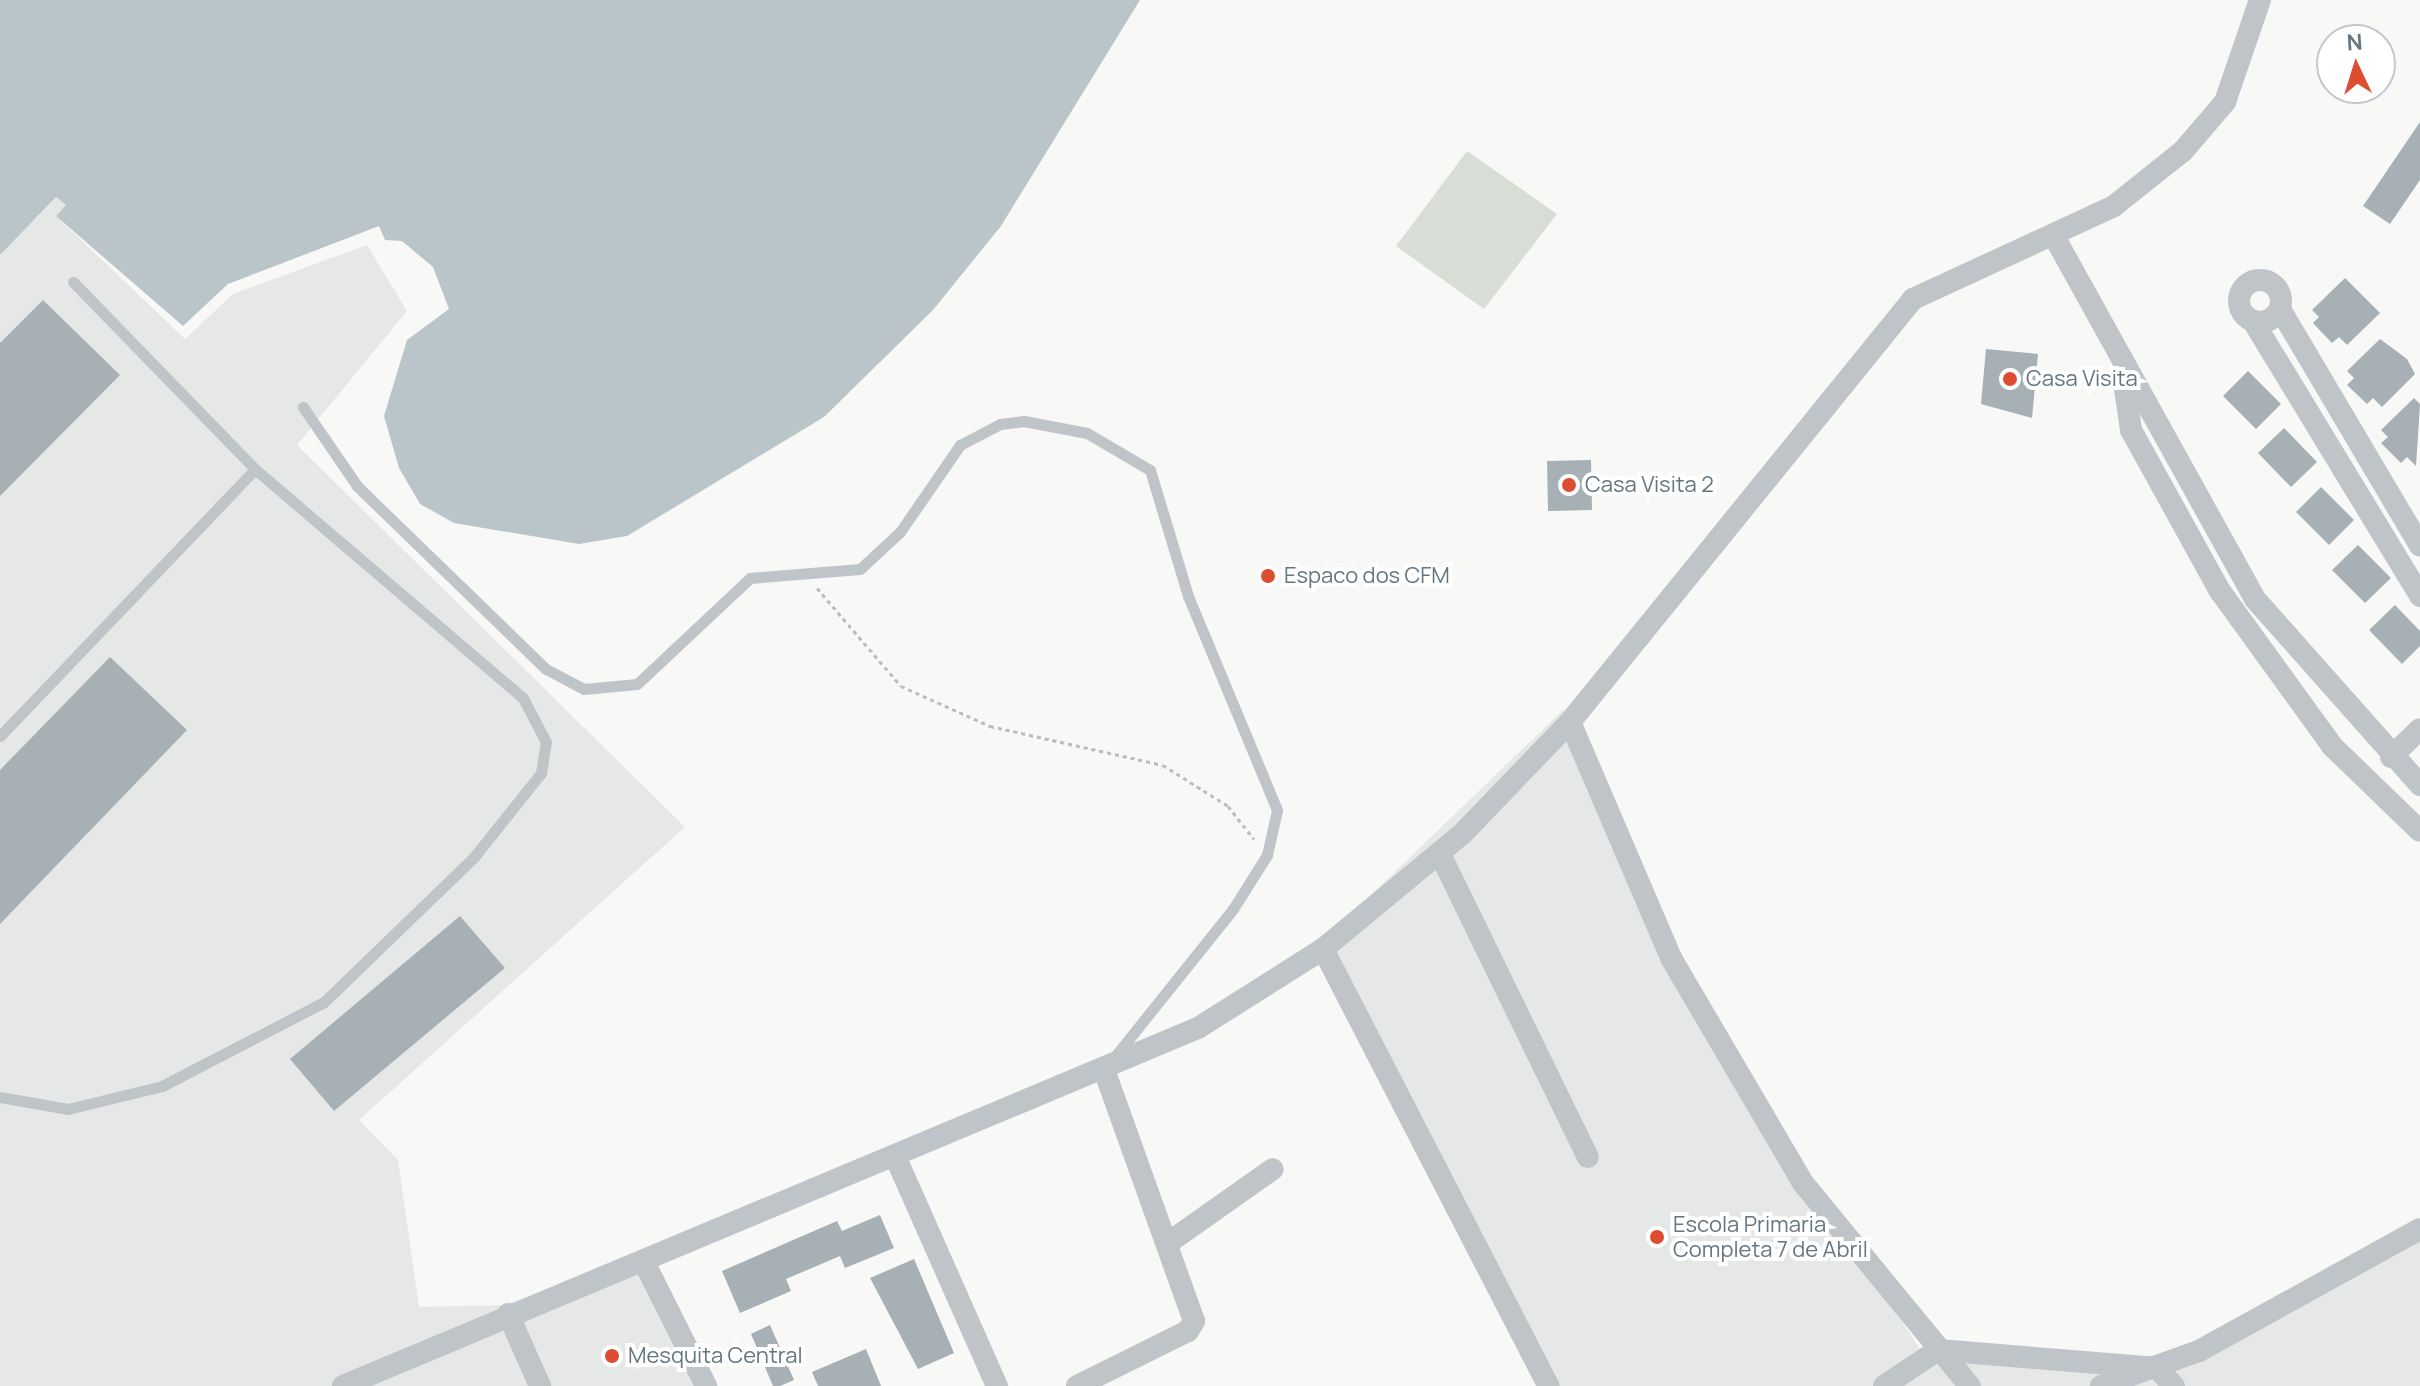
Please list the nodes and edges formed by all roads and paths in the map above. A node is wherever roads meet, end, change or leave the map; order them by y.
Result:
1 (2260, 0) edge
2 (2055, 238) junction
3 (73, 282) dead end
4 (2280, 309) junction
5 (2253, 321) junction
6 (2121, 362) junction
7 (303, 407) dead end
8 (255, 469) junction
9 (2420, 546) edge
10 (807, 573) junction
11 (2420, 596) edge
12 (1570, 722) junction
13 (2420, 729) edge
14 (1, 733) edge
15 (2391, 757) junction
16 (2420, 785) edge
17 (2420, 831) edge
18 (1440, 854) junction
19 (1267, 855) junction
20 (1323, 949) junction
21 (1104, 1069) junction
22 (0, 1097) edge
23 (895, 1156) junction
24 (1588, 1157) dead end
25 (1273, 1169) dead end
26 (2420, 1229) edge
27 (1168, 1243) junction
28 (644, 1262) junction
29 (508, 1314) junction
30 (1938, 1350) junction
31 (2157, 1368) junction
32 (995, 1385) edge
33 (343, 1386) edge
34 (540, 1386) edge
35 (706, 1386) edge
36 (1077, 1386) edge
37 (1549, 1386) edge
38 (1884, 1386) edge
39 (1970, 1386) edge
40 (2101, 1386) edge
41 (2174, 1386) edge

1 - 2 street
2 - 6 street
2 - 12 street
3 - 8 lane
4 - 5 street
4 - 5 street
4 - 9 street
5 - 11 street
6 - 15 street
6 - 17 street
7 - 10 lane
8 - 14 lane
8 - 22 lane
10 - 19 path
10 - 19 lane
12 - 18 street
12 - 30 street
13 - 15 street
15 - 16 street
18 - 20 street
18 - 24 street
19 - 21 lane
20 - 21 street
20 - 37 street
21 - 23 street
21 - 27 street
23 - 28 street
23 - 32 street
25 - 27 street
26 - 31 street
27 - 36 street
28 - 29 street
28 - 35 street
29 - 33 street
29 - 34 street
30 - 31 street
30 - 38 street
30 - 39 street
31 - 40 street
31 - 41 street

